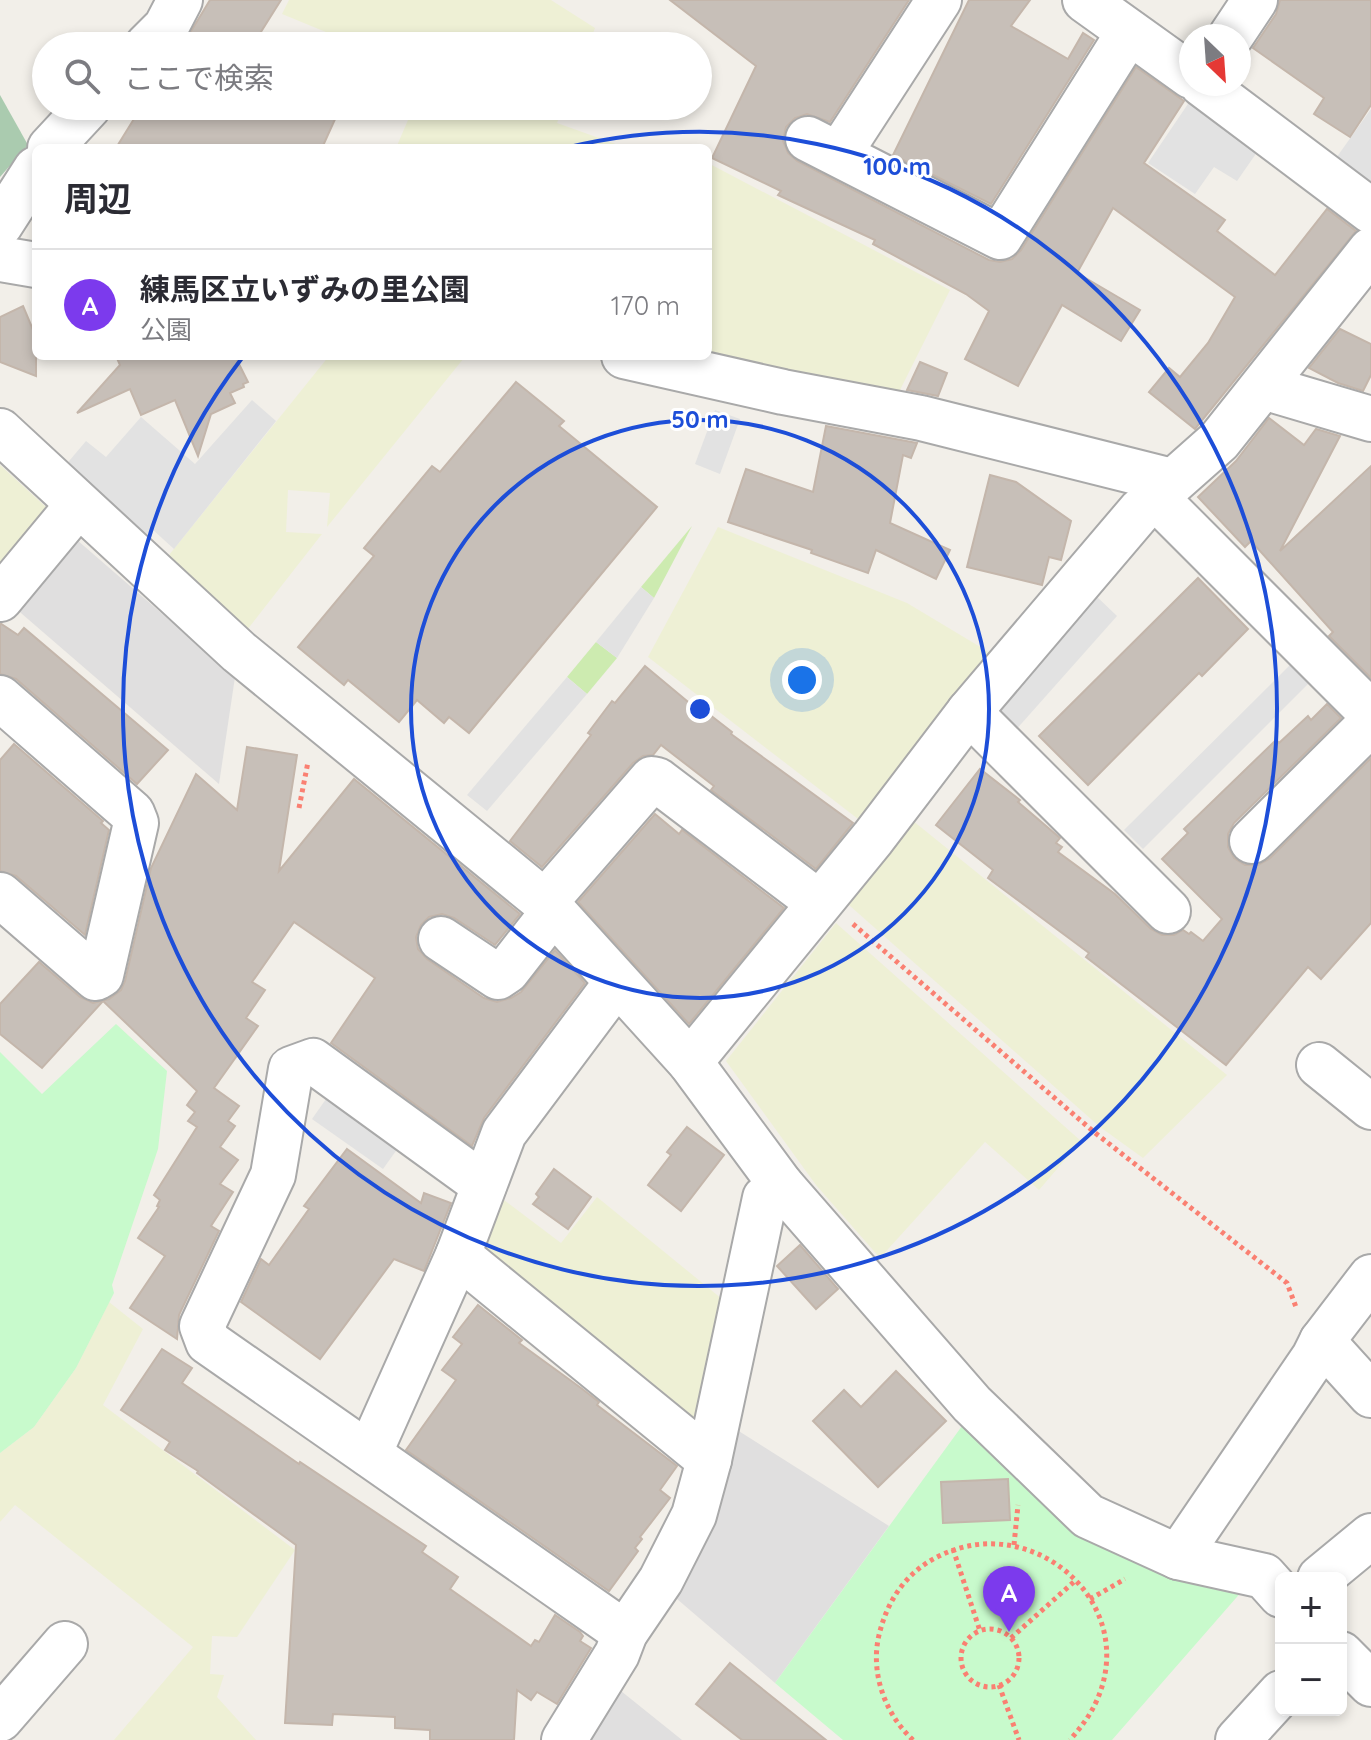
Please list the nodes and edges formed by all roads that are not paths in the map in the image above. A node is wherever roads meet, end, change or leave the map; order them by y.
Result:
1 (180, 0) edge
2 (939, 0) edge
3 (1085, 0) edge
4 (1255, 0) edge
5 (1239, 24) edge
6 (161, 32) edge
7 (1129, 32) junction
8 (1179, 67) edge
9 (1218, 96) edge
10 (76, 120) edge
11 (54, 144) edge
12 (32, 175) edge
13 (1371, 211) edge
14 (0, 225) edge
15 (1371, 250) edge
16 (0, 259) edge
17 (32, 264) edge
18 (642, 360) edge
19 (1263, 387) junction
20 (1371, 419) edge
21 (0, 431) edge
22 (1164, 489) junction
23 (78, 505) junction
24 (0, 599) edge
25 (0, 698) edge
26 (969, 712) junction
27 (1371, 713) edge
28 (1371, 723) edge
29 (1252, 841) dead end
30 (0, 895) edge
31 (820, 900) junction
32 (549, 907) junction
33 (1168, 911) dead end
34 (441, 939) dead end
35 (617, 982) junction
36 (690, 1062) junction
37 (1319, 1065) dead end
38 (1371, 1107) edge
39 (484, 1185) junction
40 (781, 1185) junction
41 (458, 1255) junction
42 (1371, 1277) edge
43 (1318, 1349) junction
44 (1371, 1395) edge
45 (369, 1454) junction
46 (709, 1460) junction
47 (1371, 1536) edge
48 (1178, 1557) junction
49 (1327, 1572) edge
50 (1275, 1588) edge
51 (625, 1633) junction
52 (65, 1644) dead end
53 (1275, 1700) edge
54 (0, 1719) edge
55 (564, 1740) edge
56 (1238, 1740) edge

1 - 6 street
2 - 7 street
3 - 7 street
4 - 5 street
7 - 8 street
9 - 13 street
10 - 11 street
12 - 14 street
15 - 19 street
16 - 17 street
18 - 22 street
19 - 20 street
19 - 22 street
21 - 23 street
22 - 26 street
22 - 27 street
23 - 24 street
23 - 32 street
25 - 30 street
26 - 31 street
26 - 33 street
28 - 29 street
31 - 32 street
31 - 36 street
32 - 34 street
32 - 35 street
35 - 36 street
35 - 39 street
36 - 40 street
37 - 38 street
39 - 41 street
39 - 45 street
40 - 46 street
40 - 48 street
41 - 45 street
41 - 46 street
42 - 43 street
43 - 44 street
43 - 48 street
45 - 51 street
46 - 51 street
47 - 49 street
48 - 50 street
51 - 55 street
52 - 54 street
53 - 56 street

